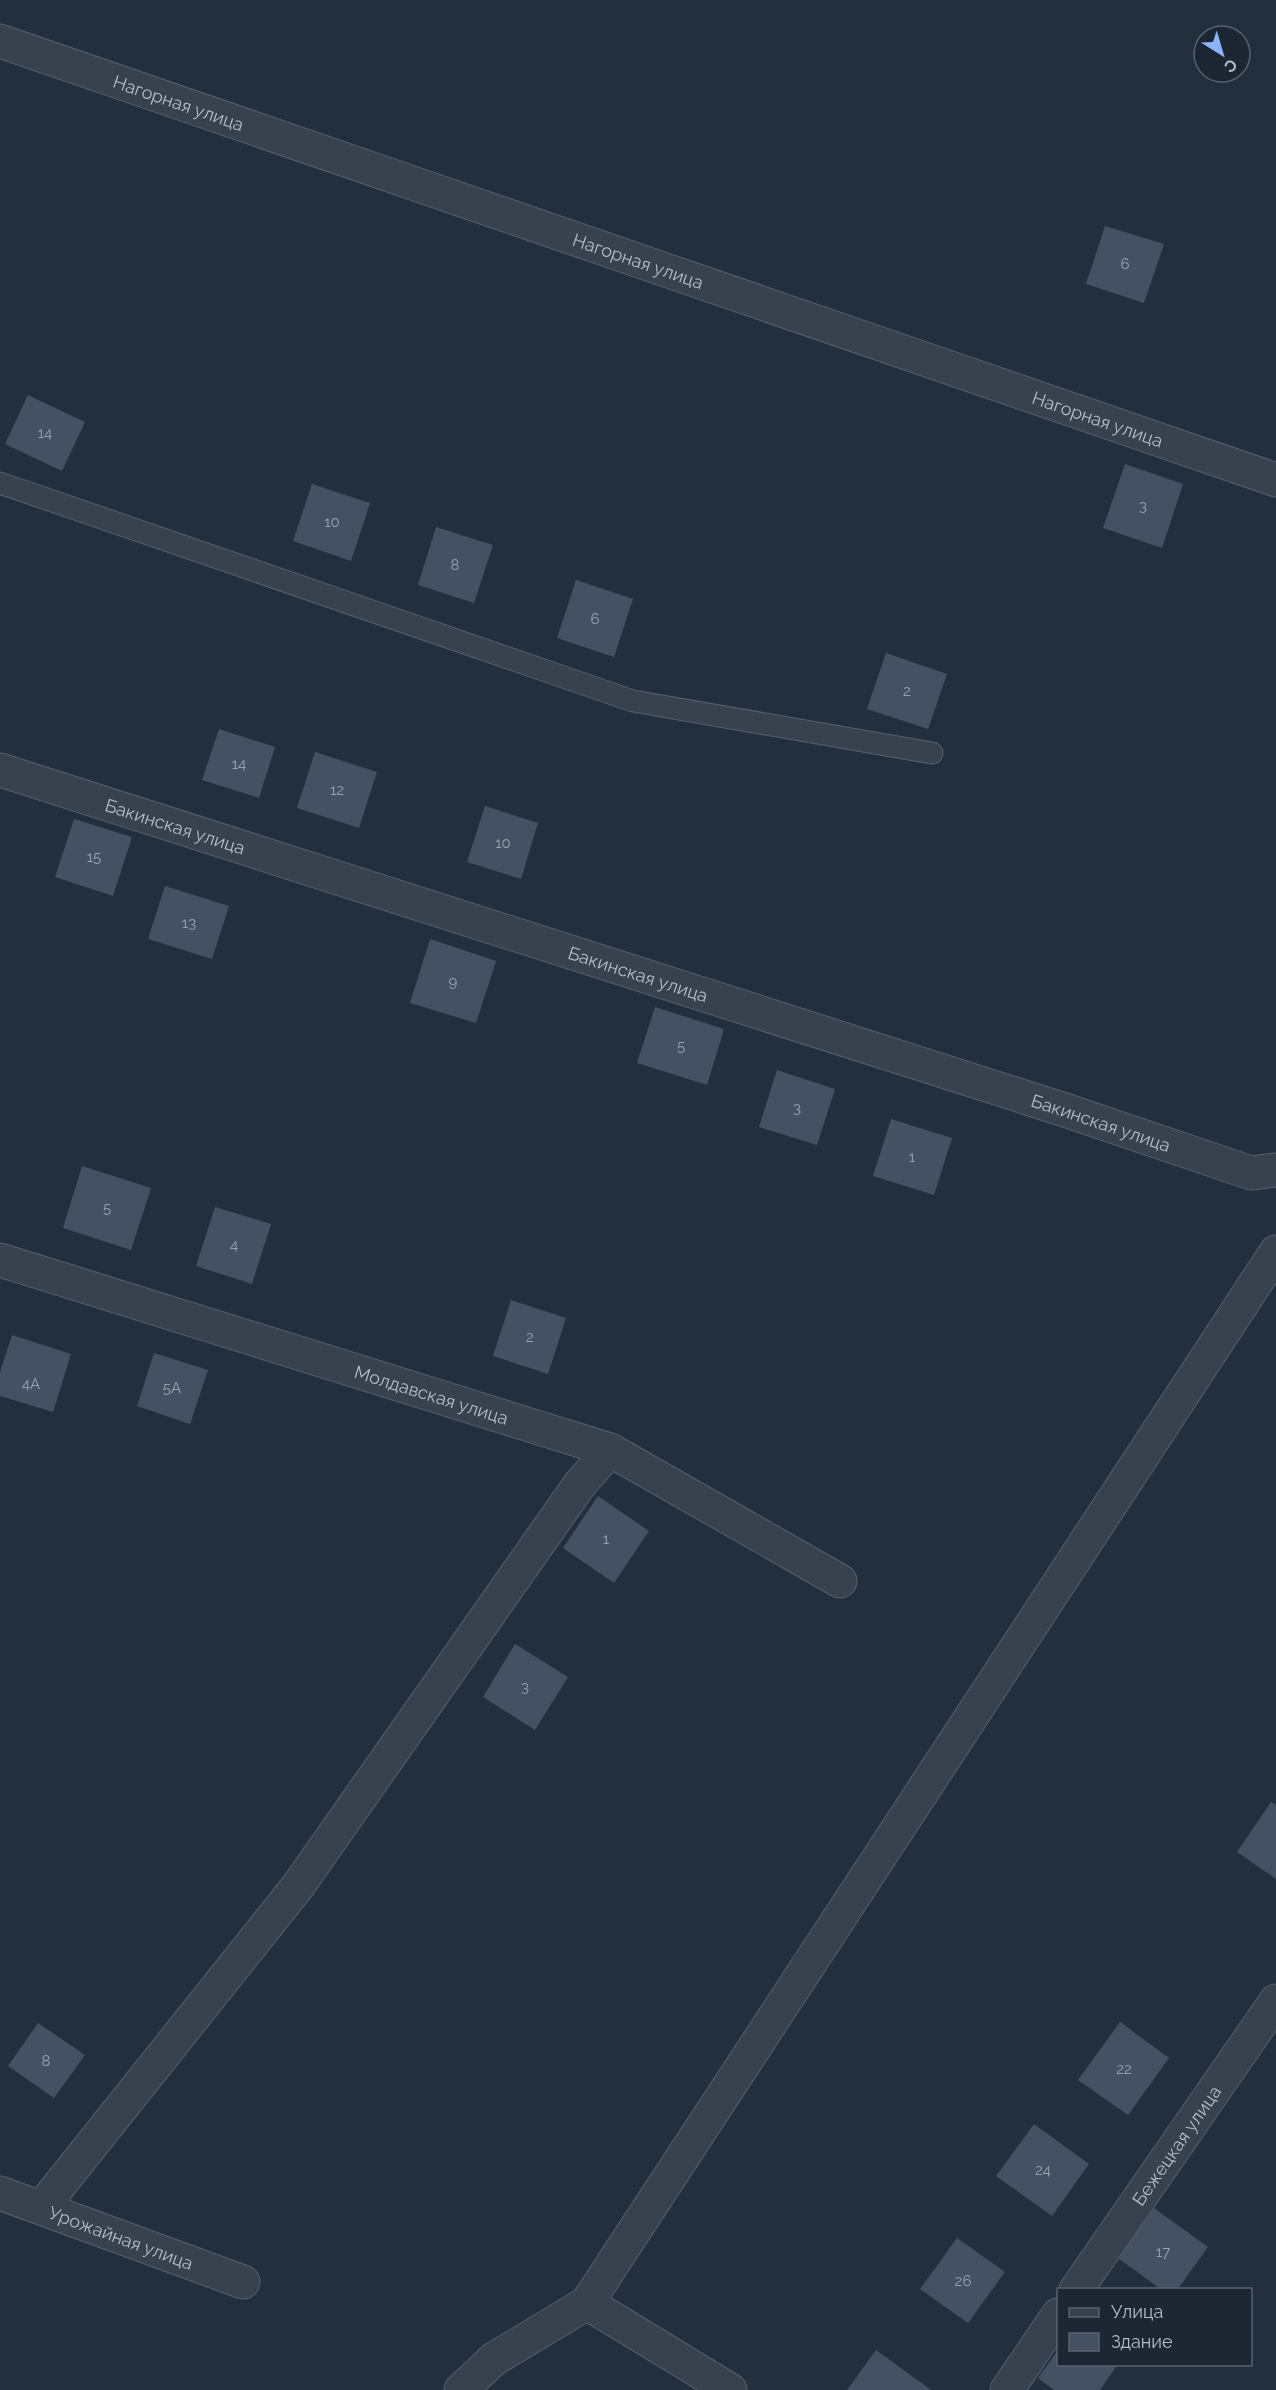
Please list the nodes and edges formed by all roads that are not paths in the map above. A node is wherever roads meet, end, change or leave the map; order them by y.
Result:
1 (0, 41) edge
2 (1276, 480) edge
3 (0, 483) edge
4 (932, 753) dead end
5 (0, 770) edge
6 (1276, 1170) edge
7 (1276, 1252) edge
8 (0, 1260) edge
9 (610, 1450) junction
10 (840, 1581) dead end
11 (1276, 2001) edge
12 (0, 2193) edge
13 (42, 2207) junction
14 (243, 2282) dead end
15 (1077, 2288) edge
16 (586, 2303) junction
17 (1057, 2318) edge
18 (461, 2390) edge
19 (730, 2390) edge
20 (1007, 2390) edge

1 - 2 street, Нагорная улица
3 - 4 lane
5 - 6 street, Бакинская улица
7 - 16 street
8 - 9 street, Молдавская улица
9 - 10 street, Молдавская улица
9 - 13 street
11 - 15 street, Бежецкая улица
12 - 13 street, Урожайная улица
13 - 14 street, Урожайная улица
16 - 18 street
16 - 19 street
17 - 20 street

